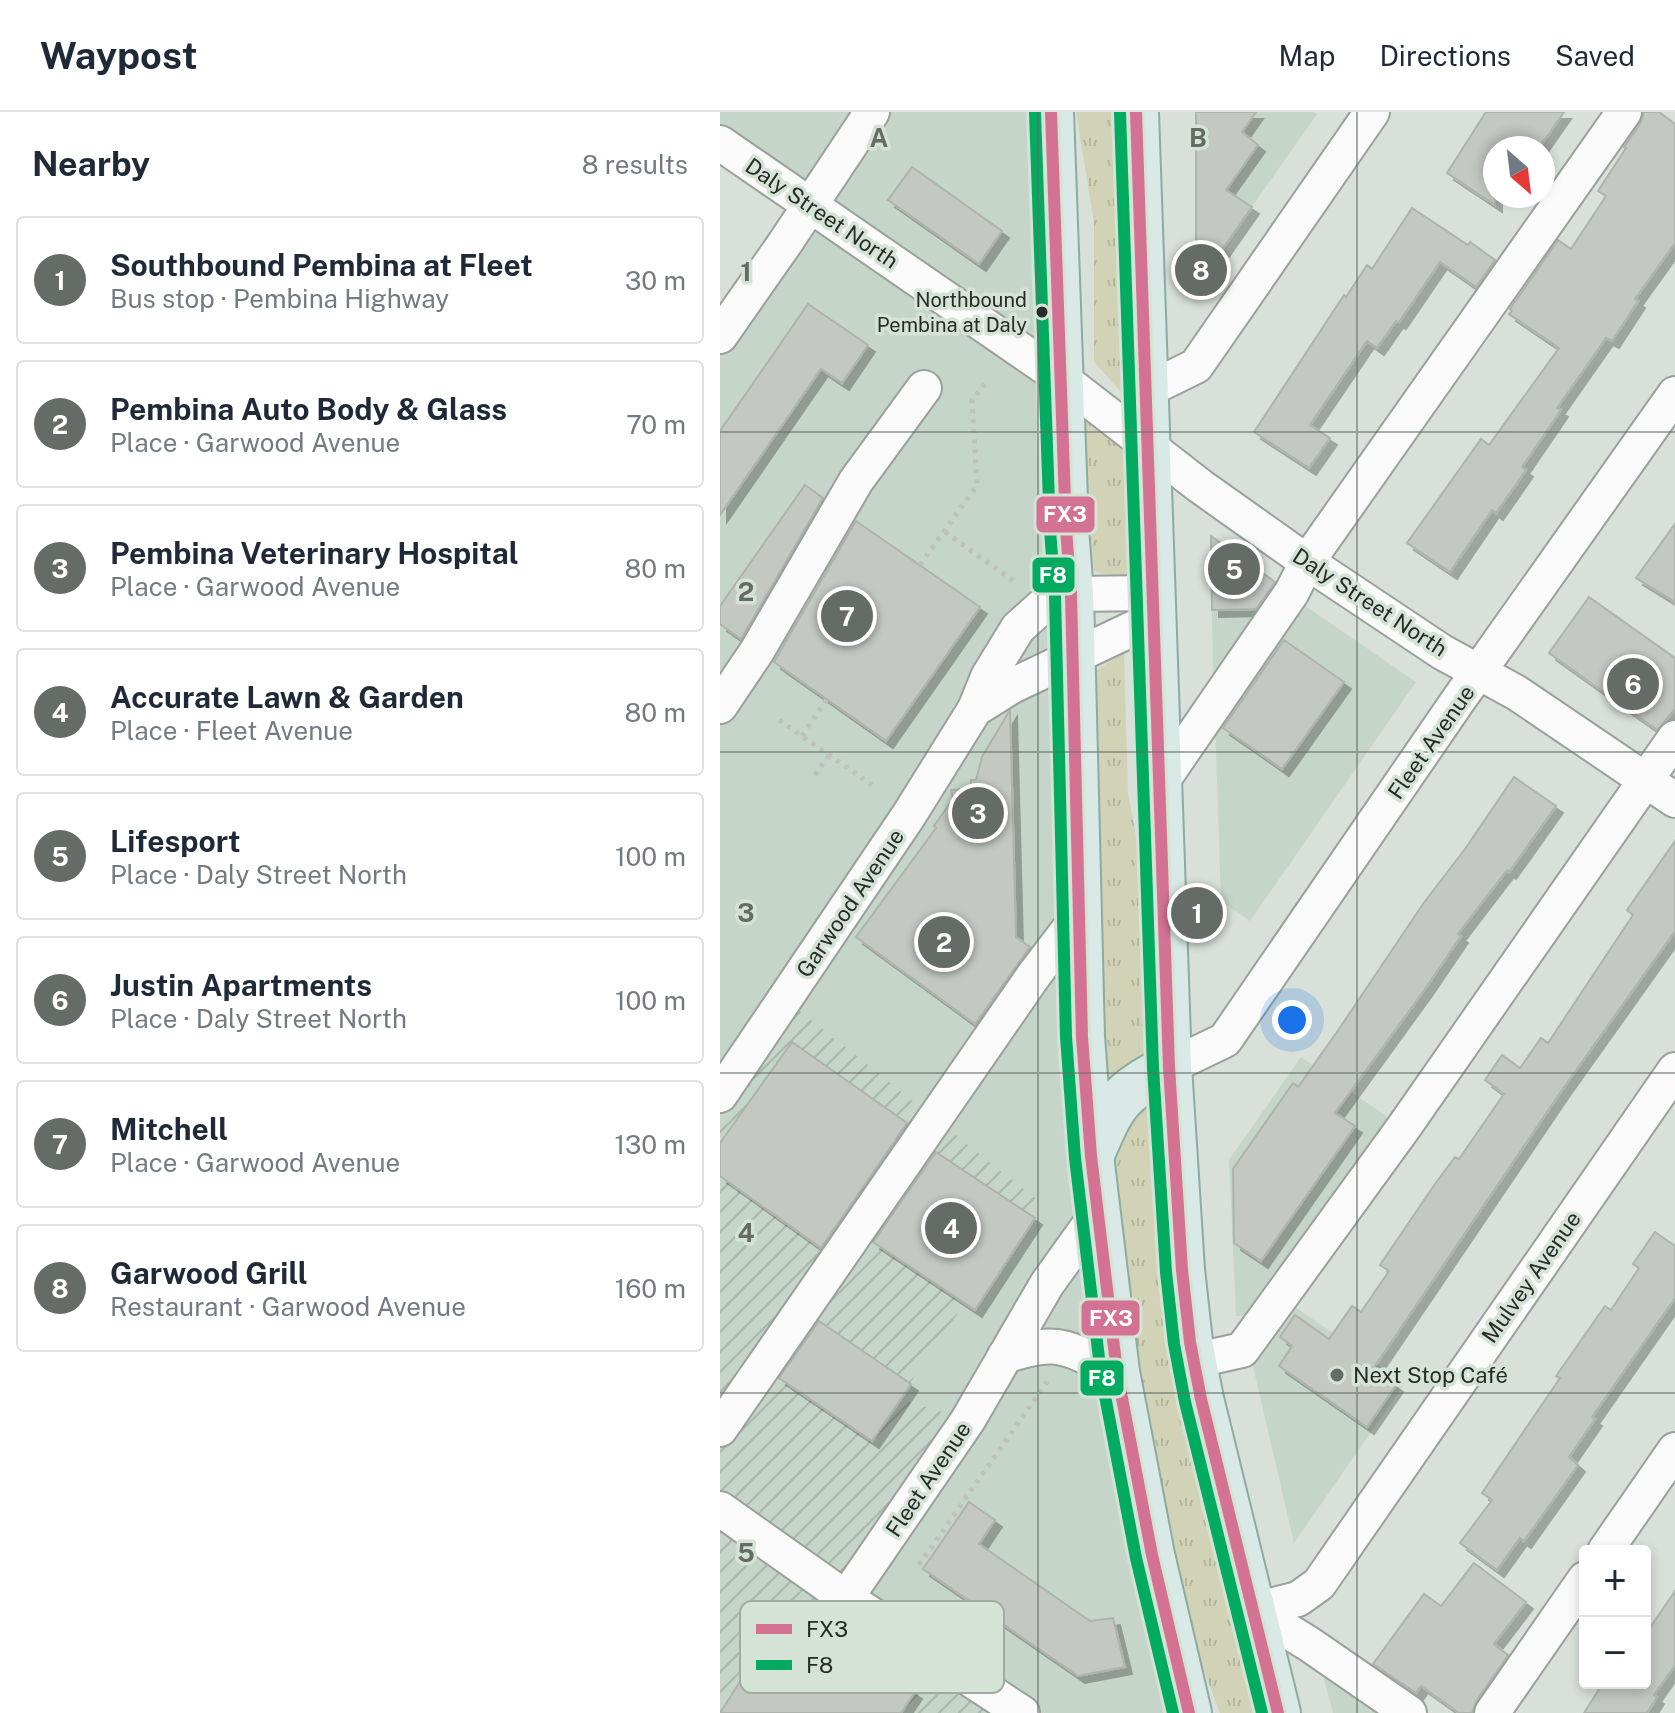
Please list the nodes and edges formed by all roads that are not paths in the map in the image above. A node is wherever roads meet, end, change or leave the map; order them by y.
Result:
1 (872, 112) edge
2 (1051, 112) edge
3 (1136, 112) edge
4 (1372, 112) edge
5 (1624, 112) edge
6 (720, 143) edge
7 (811, 205) junction
8 (720, 336) edge
9 (1061, 378) junction
10 (924, 388) dead end
11 (1147, 390) junction
12 (1675, 394) edge
13 (1149, 446) junction
14 (1307, 562) junction
15 (1071, 594) junction
16 (1154, 606) junction
17 (1073, 657) junction
18 (1480, 671) junction
19 (720, 706) edge
20 (975, 709) junction
21 (1675, 738) edge
22 (1645, 780) junction
23 (1160, 784) junction
24 (1675, 800) edge
25 (1079, 916) junction
26 (1169, 1067) junction
27 (1675, 1070) edge
28 (720, 1095) edge
29 (1091, 1156) junction
30 (1098, 1213) junction
31 (1005, 1356) junction
32 (1193, 1361) junction
33 (1117, 1372) junction
34 (720, 1429) edge
35 (1675, 1450) edge
36 (720, 1509) edge
37 (1609, 1545) edge
38 (1579, 1588) edge
39 (846, 1598) junction
40 (851, 1601) edge
41 (1254, 1610) junction
42 (991, 1693) edge
43 (1022, 1713) edge
44 (1189, 1713) edge
45 (1278, 1713) edge
46 (1409, 1713) edge
47 (1492, 1713) edge

1 - 7 street
2 - 9 main road
3 - 11 main road
4 - 11 street
5 - 14 street
6 - 7 street, Daly Street North
7 - 8 street
7 - 9 street, Daly Street North
9 - 13 street, Daly Street North
9 - 15 main road
10 - 19 street
11 - 13 main road
12 - 18 street, Fleet Avenue
13 - 14 street, Daly Street North
13 - 16 main road
14 - 18 street, Daly Street North
14 - 23 street
15 - 16 street, Garwood Avenue
15 - 17 main road
15 - 20 street, Garwood Avenue
16 - 17 street, Garwood Avenue
16 - 23 main road
17 - 20 street, Garwood Avenue
17 - 25 main road
18 - 22 street, Daly Street North
18 - 26 street, Fleet Avenue
20 - 28 street, Garwood Avenue
21 - 22 street
22 - 24 street, Daly Street North
22 - 32 street
23 - 26 main road
25 - 29 main road
25 - 34 street
26 - 29 main road
26 - 32 main road
27 - 41 street, Mulvey Avenue
29 - 30 main road
30 - 31 street, Fleet Avenue
30 - 33 main road
31 - 33 street
31 - 39 street, Fleet Avenue
32 - 41 main road
33 - 44 main road
35 - 37 street
36 - 39 street
38 - 47 street
39 - 40 street
41 - 45 main road
41 - 46 street
42 - 43 street

